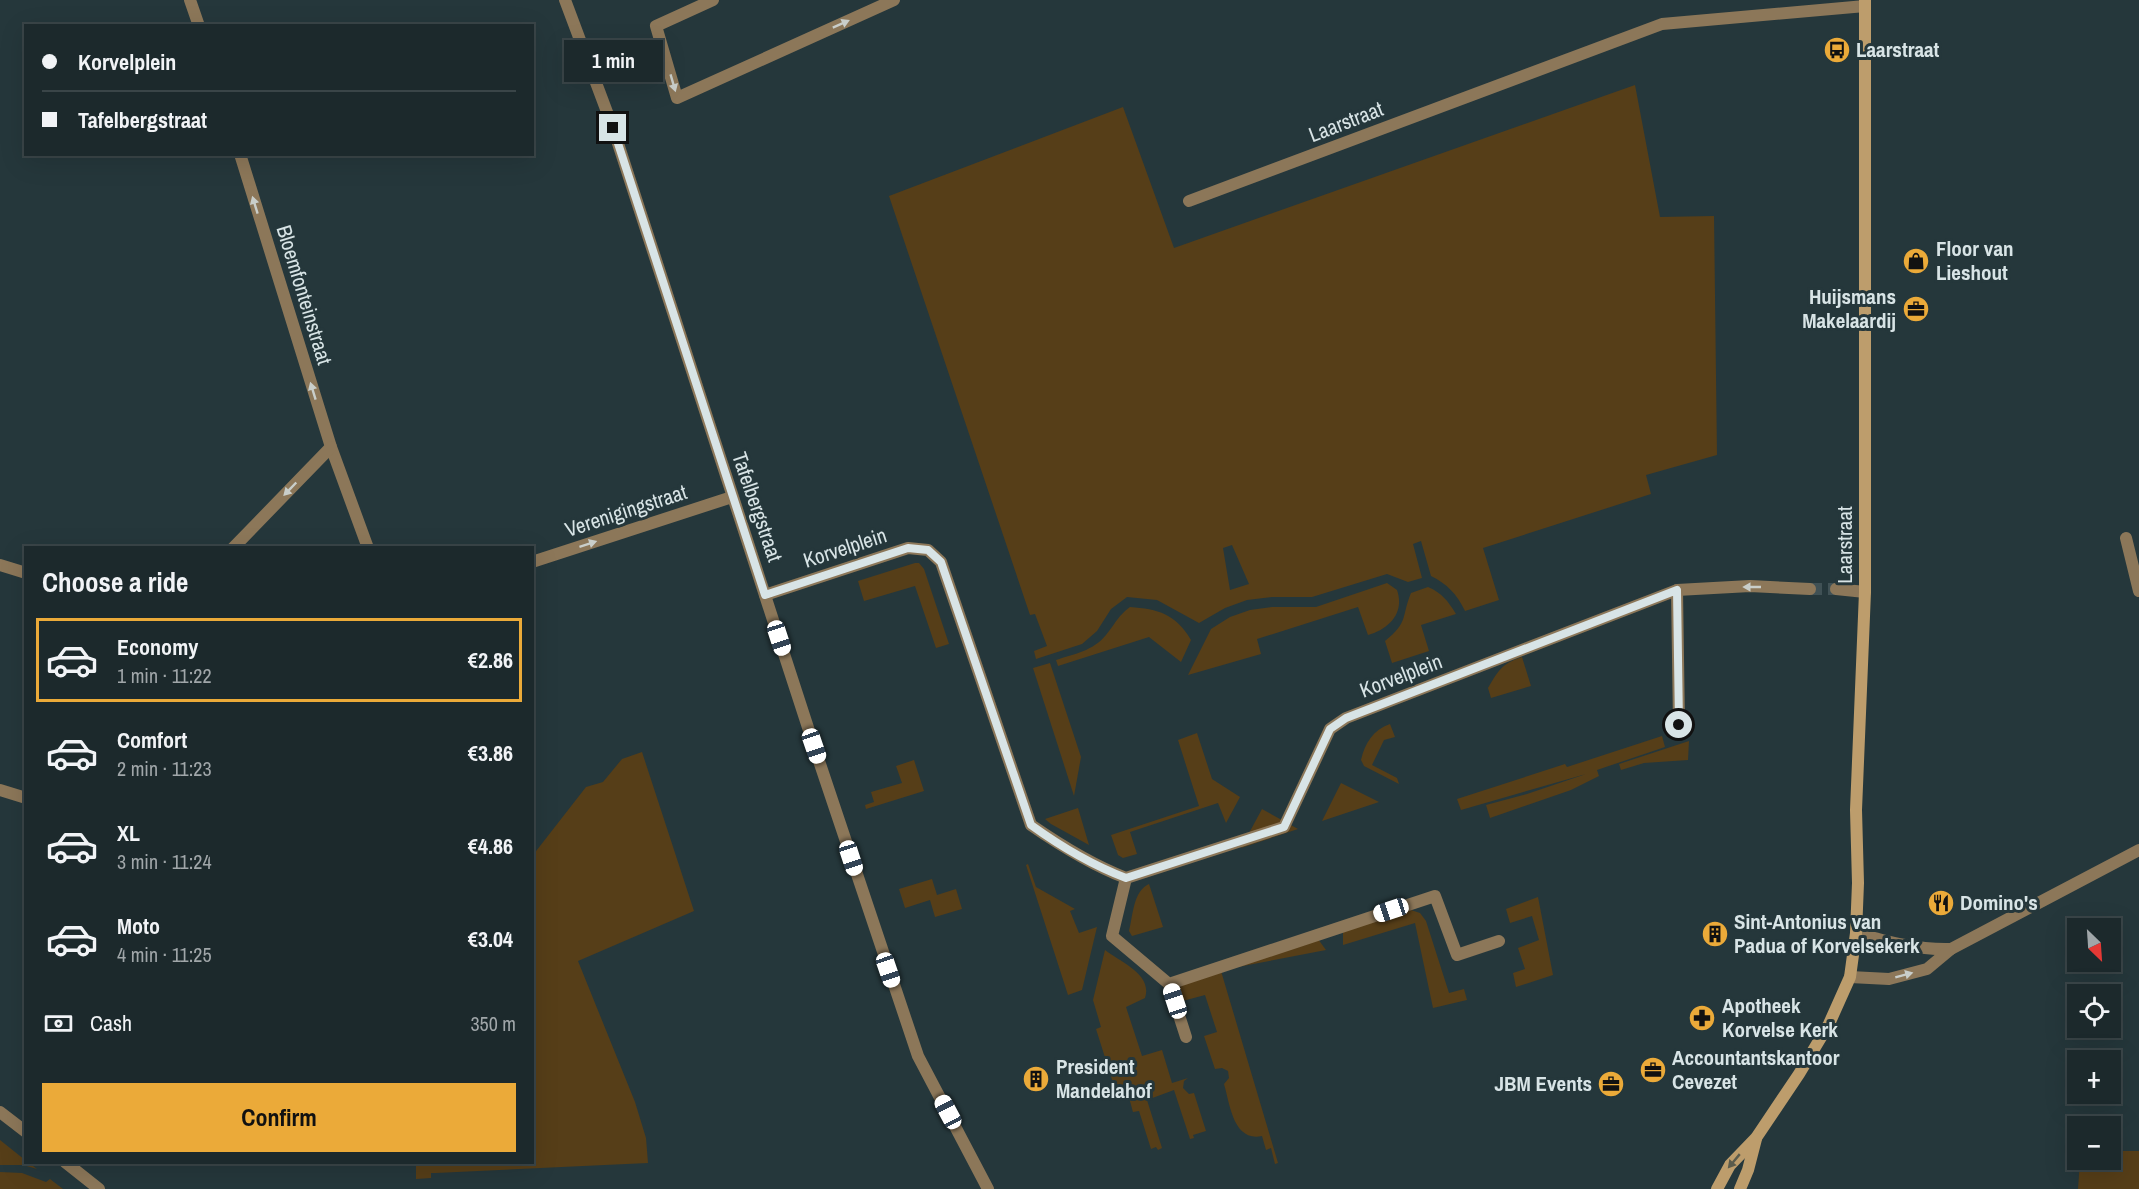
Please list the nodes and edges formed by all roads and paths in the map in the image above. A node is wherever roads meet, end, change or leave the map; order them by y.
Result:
1 (190, 0) edge
2 (565, 0) edge
3 (713, 0) edge
4 (894, 0) edge
5 (1865, 3) edge
6 (197, 24) edge
7 (241, 156) edge
8 (1189, 201) dead end
9 (331, 447) junction
10 (732, 497) junction
11 (2126, 538) dead end
12 (236, 546) edge
13 (367, 546) edge
14 (534, 561) edge
15 (0, 565) edge
16 (24, 572) edge
17 (1810, 588) tunnel mouth
18 (1836, 589) tunnel mouth
19 (1677, 590) junction
20 (2139, 591) edge
21 (1865, 592) junction
22 (765, 595) junction
23 (1679, 725) dead end
24 (0, 790) edge
25 (24, 797) edge
26 (2139, 850) edge
27 (1126, 878) junction
28 (1856, 933) junction
29 (1499, 941) dead end
30 (1951, 949) junction
31 (1850, 977) junction
32 (1169, 984) junction
33 (1186, 1037) dead end
34 (0, 1113) edge
35 (24, 1131) edge
36 (1756, 1138) junction
37 (68, 1164) edge
38 (99, 1189) edge
39 (988, 1189) edge
40 (1718, 1189) edge
41 (1740, 1189) edge

1 - 6 street
2 - 10 street, Tafelbergstraat
3 -> 4 street
5 - 8 street, Laarstraat
5 - 21 street, Laarstraat
9 -> 7 street, Bloemfonteinstraat
9 -> 12 street
9 - 13 street, Bloemfonteinstraat
14 -> 10 street, Verenigingstraat
10 - 22 street, Tafelbergstraat
11 - 20 street
15 - 16 street
17 -> 19 street, Korvelplein
18 - 21 street
19 - 23 street
19 - 27 street, Korvelplein
21 - 28 street, Laarstraat
22 - 27 street, Korvelplein
22 - 39 street, Tafelbergstraat
24 - 25 street
26 - 30 street
27 - 32 street
28 - 30 street
28 - 31 street, Laarstraat
29 - 32 street
31 -> 30 street
31 - 36 street
32 - 33 street
34 - 35 street
36 -> 40 street
36 - 41 street
37 - 38 street

